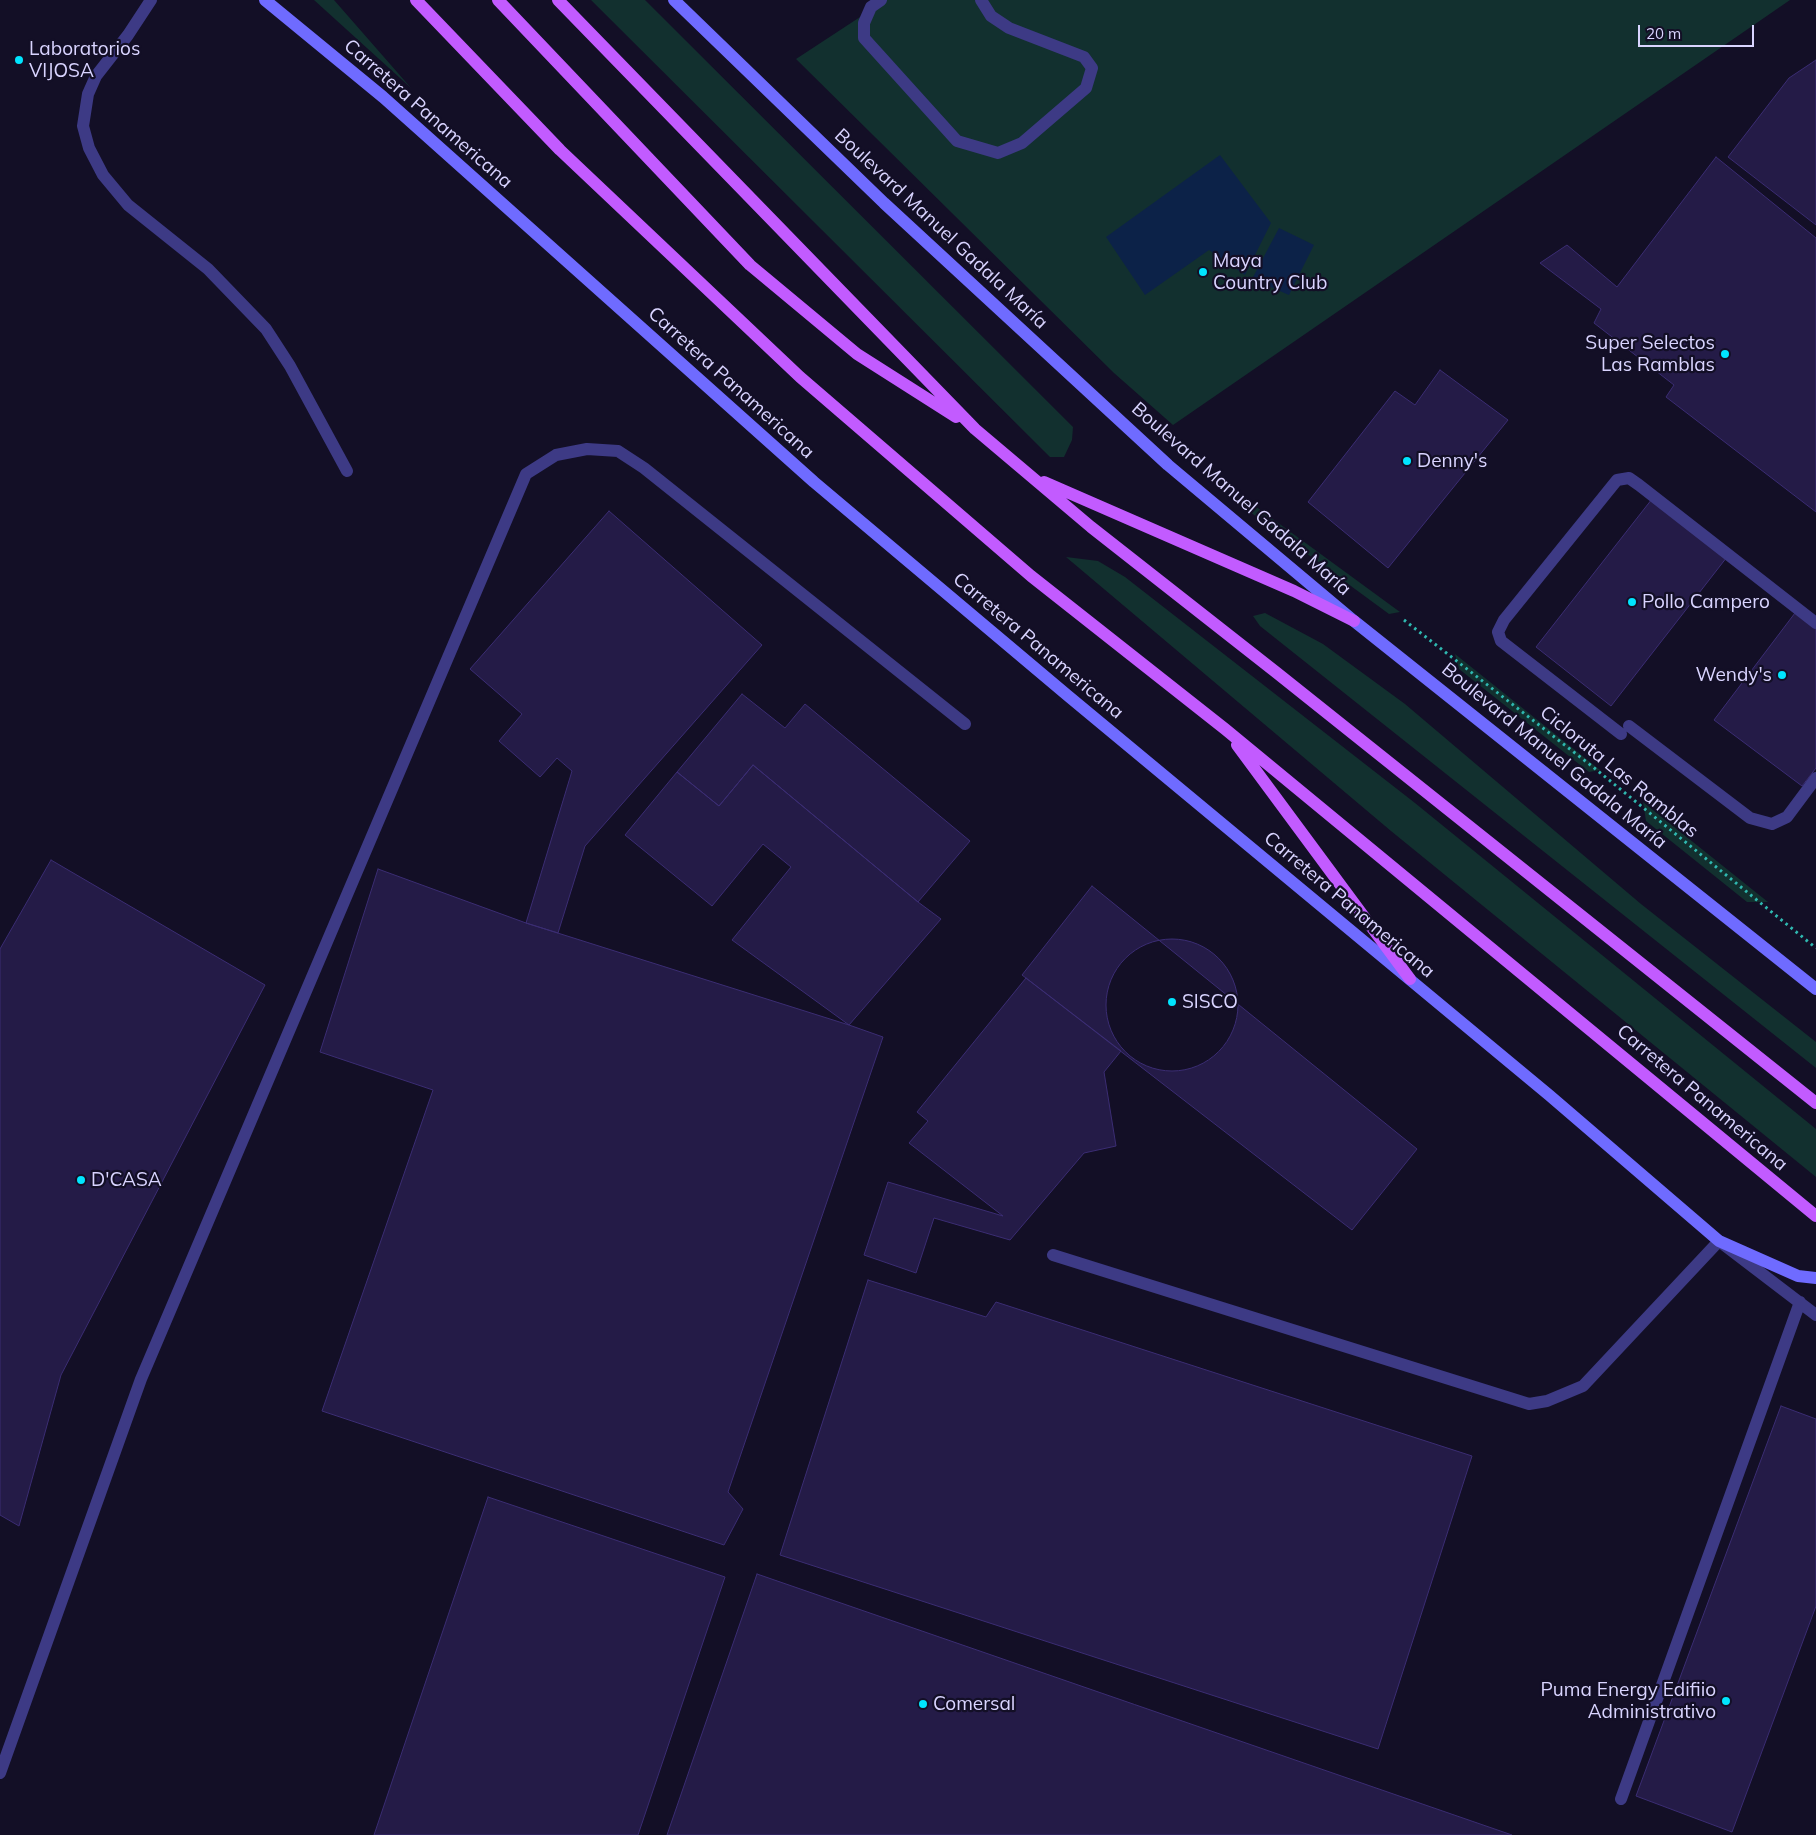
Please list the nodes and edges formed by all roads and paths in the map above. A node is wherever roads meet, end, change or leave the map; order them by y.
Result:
1 (151, 0) edge
2 (264, 0) edge
3 (416, 0) edge
4 (498, 0) edge
5 (558, 0) edge
6 (674, 0) edge
7 (881, 0) edge
8 (981, 0) edge
9 (975, 429) junction
10 (346, 471) dead end
11 (1032, 477) junction
12 (1404, 620) dead end
13 (1354, 621) junction
14 (1816, 623) edge
15 (966, 724) dead end
16 (1225, 729) junction
17 (1816, 778) edge
18 (1816, 948) edge
19 (1410, 979) junction
20 (1816, 989) edge
21 (1816, 1103) edge
22 (1816, 1216) edge
23 (1720, 1241) junction
24 (1052, 1255) dead end
25 (1816, 1278) edge
26 (1800, 1302) junction
27 (1816, 1314) edge
28 (0, 1773) edge
29 (1620, 1799) dead end

1 - 10 street
2 - 19 street, Carretera Panamericana
3 - 16 main road, Carretera Panamericana
4 - 9 main road
5 - 9 main road
6 - 13 street, Boulevard Manuel Gadala María
7 - 8 street
9 - 11 main road
11 - 13 main road
11 - 21 main road
12 - 18 path, Cicloruta Las Ramblas
13 - 20 street, Boulevard Manuel Gadala María
14 - 17 street
15 - 28 street
16 - 19 main road
16 - 22 main road, Carretera Panamericana
19 - 23 street, Carretera Panamericana
23 - 24 street
23 - 25 street, Carretera Panamericana
23 - 26 street
26 - 27 street
26 - 29 street

